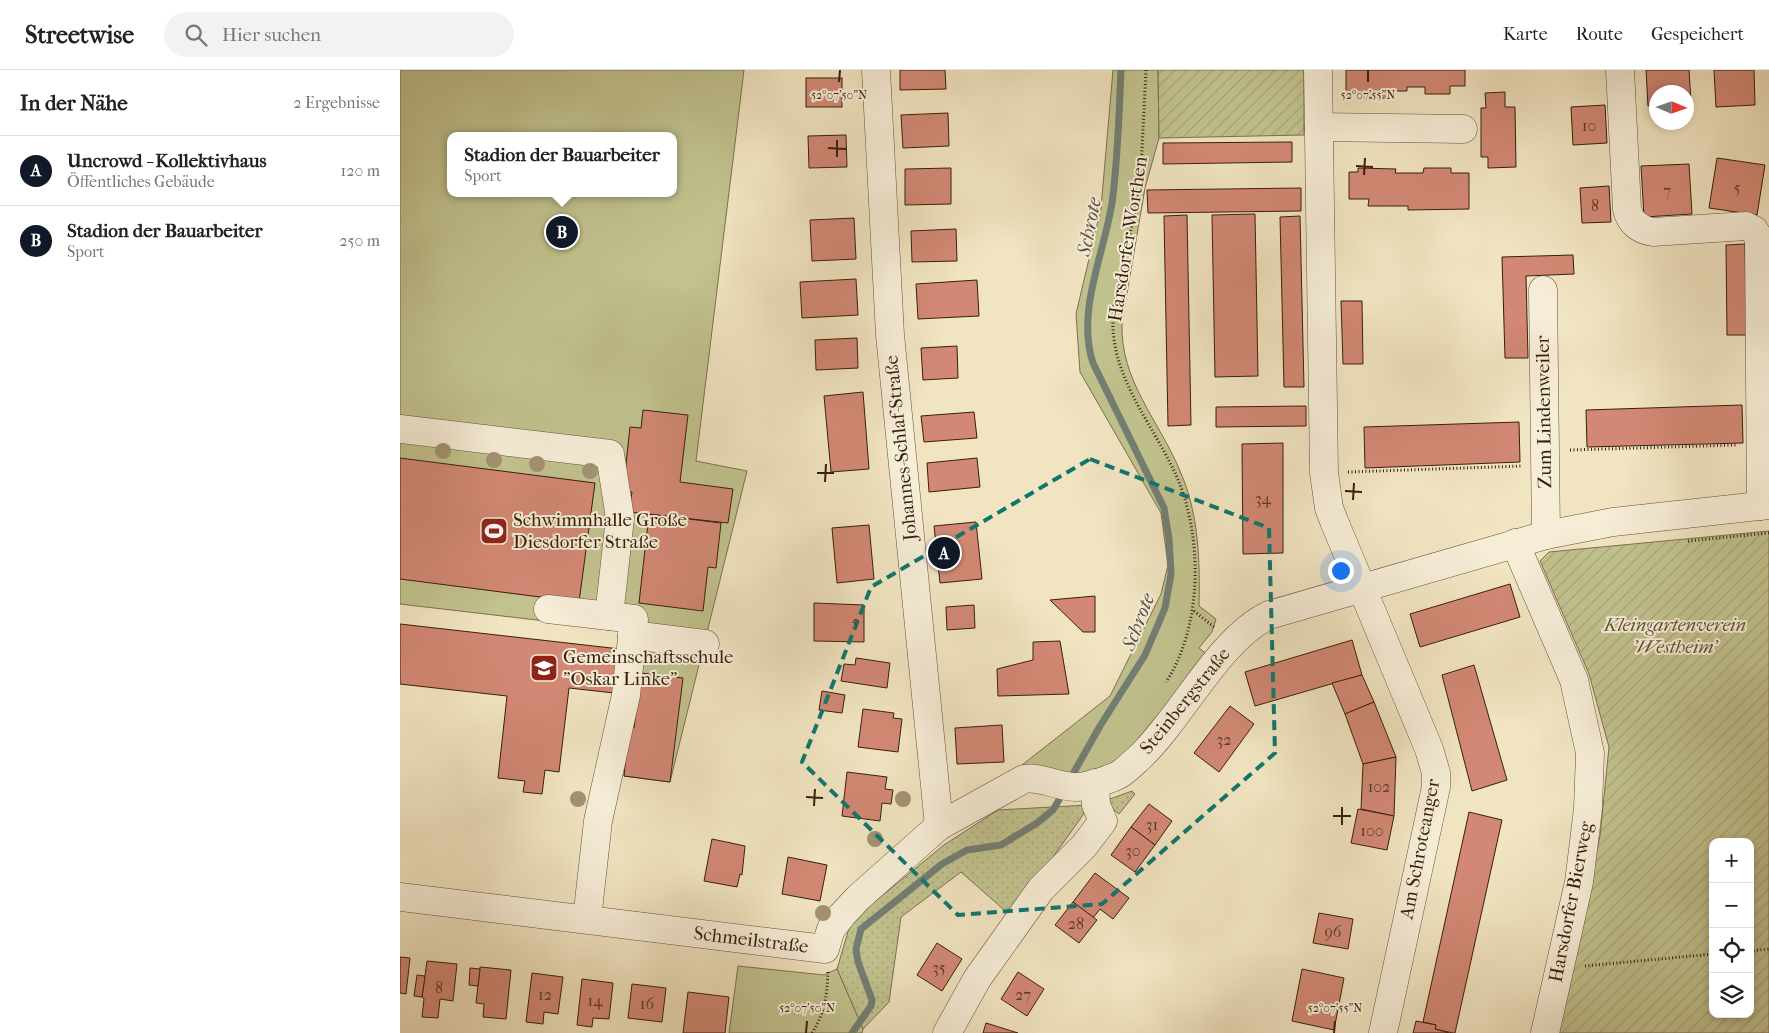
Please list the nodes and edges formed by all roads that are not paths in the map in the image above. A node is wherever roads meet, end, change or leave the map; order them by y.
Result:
1 (876, 70) edge
2 (1318, 70) edge
3 (1620, 70) edge
4 (1319, 128) junction
5 (1463, 130) dead end
6 (1543, 290) dead end
7 (400, 429) edge
8 (1765, 505) edge
9 (1546, 535) junction
10 (1515, 543) junction
11 (1361, 586) junction
12 (548, 609) dead end
13 (609, 616) junction
14 (632, 635) junction
15 (705, 644) dead end
16 (1085, 785) junction
17 (939, 826) junction
18 (400, 898) edge
19 (587, 920) junction
20 (947, 1033) edge
21 (1383, 1033) edge
22 (1545, 1033) edge

1 - 17 street, Johannes-Schlaf-Straße
2 - 4 street
3 - 8 street
4 - 5 street
4 - 11 street
6 - 9 street, Zum Lindenweiler
7 - 13 street
8 - 9 street
9 - 10 street
10 - 11 street
10 - 22 street, Harsdorfer Bierweg
11 - 16 street, Steinbergstraße
11 - 21 street, Am Schroteanger
12 - 13 street
13 - 14 street
14 - 15 street
14 - 19 street
16 - 17 street, Schmeilstraße
16 - 20 street
17 - 19 street, Schmeilstraße
18 - 19 street, Schmeilstraße

